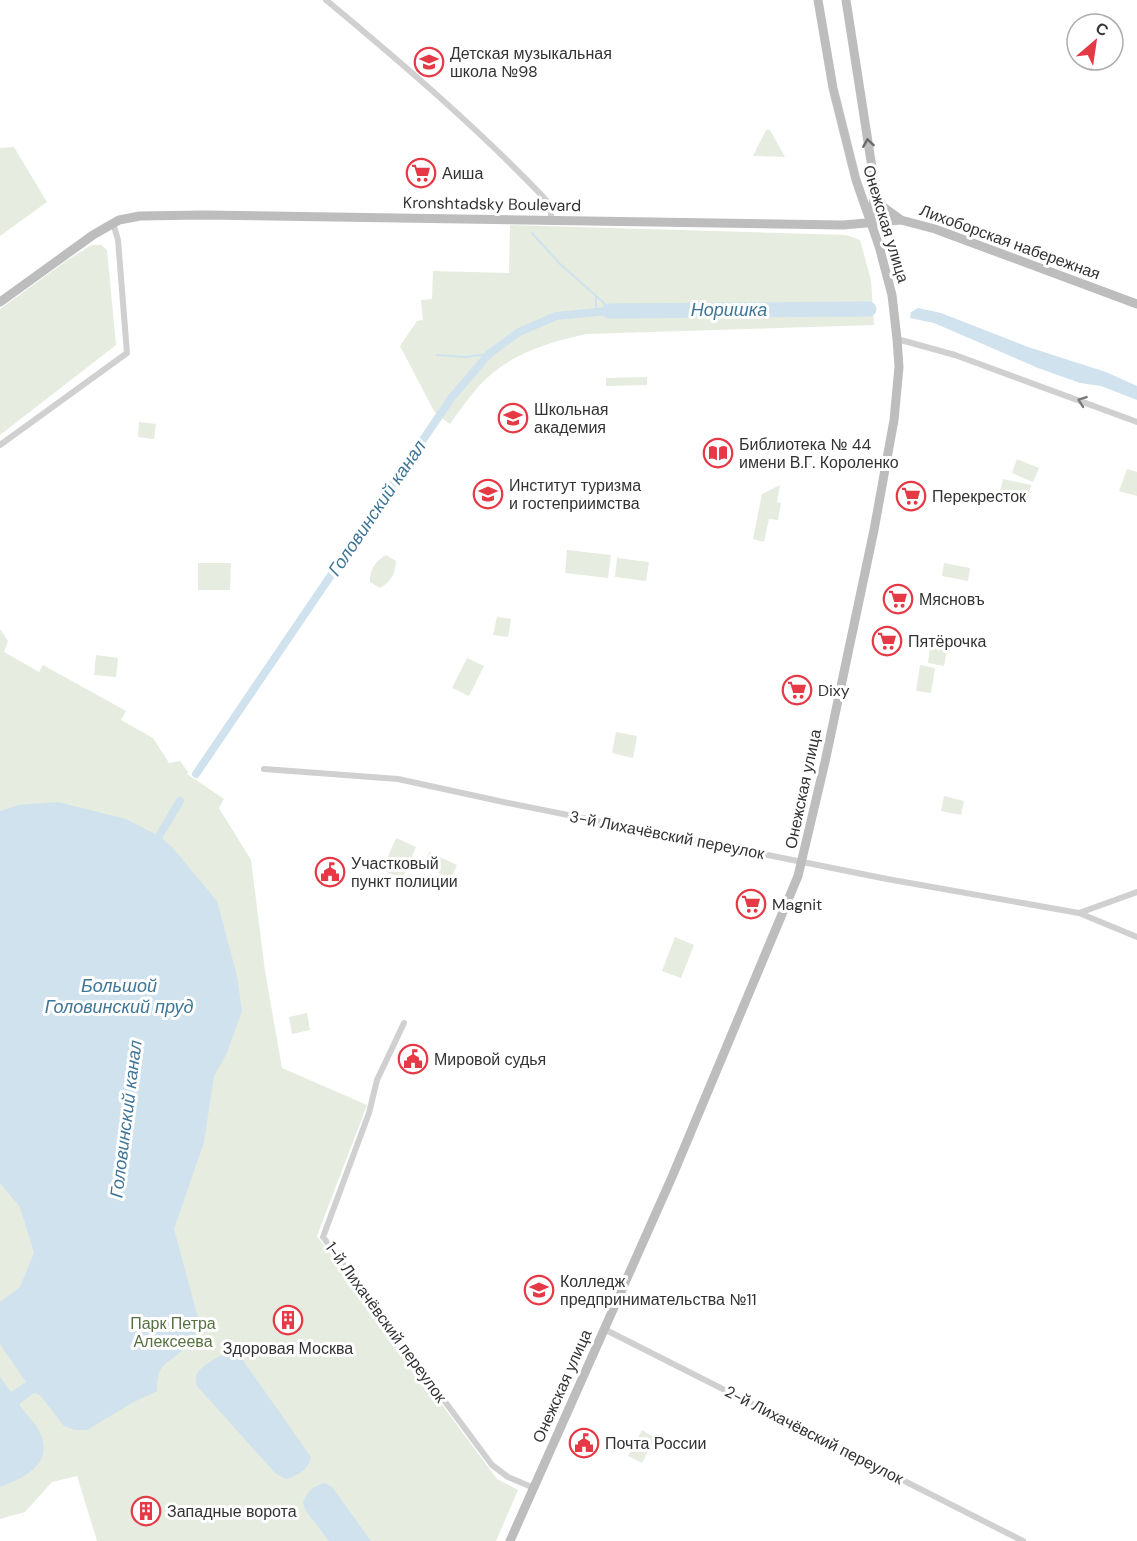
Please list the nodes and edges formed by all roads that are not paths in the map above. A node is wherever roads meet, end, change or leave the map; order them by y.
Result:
1 (326, 0) edge
2 (818, 0) edge
3 (846, 0) edge
4 (875, 187) junction
5 (551, 220) junction
6 (901, 220) junction
7 (871, 222) junction
8 (113, 223) junction
9 (0, 302) edge
10 (1137, 303) edge
11 (897, 339) junction
12 (1137, 422) edge
13 (0, 445) edge
14 (264, 770) dead end
15 (803, 862) junction
16 (1137, 892) edge
17 (1079, 913) junction
18 (1137, 937) edge
19 (404, 1023) dead end
20 (604, 1329) junction
21 (534, 1488) junction
22 (510, 1541) edge
23 (1023, 1541) edge

1 - 5 street
2 - 7 main road, Онежская улица
4 -> 3 main road
4 - 6 main road
4 - 7 main road
5 - 7 main road, Kronshtadsky Boulevard
5 - 8 main road, Kronshtadsky Boulevard
6 - 7 main road, Лихоборская набережная
6 - 10 main road, Лихоборская набережная
7 - 11 main road, Онежская улица
8 - 9 main road, Kronshtadsky Boulevard
8 - 13 street
12 -> 11 street
11 - 15 main road, Онежская улица
14 - 15 street, 3-й Лихачёвский переулок
15 - 17 street, 3-й Лихачёвский переулок
15 - 20 main road, Онежская улица
16 - 17 street
17 - 18 street, 3-й Лихачёвский переулок
19 - 21 street, 1-й Лихачёвский переулок
20 - 21 main road, Онежская улица
20 - 23 street, 2-й Лихачёвский переулок
21 - 22 main road, Онежская улица

